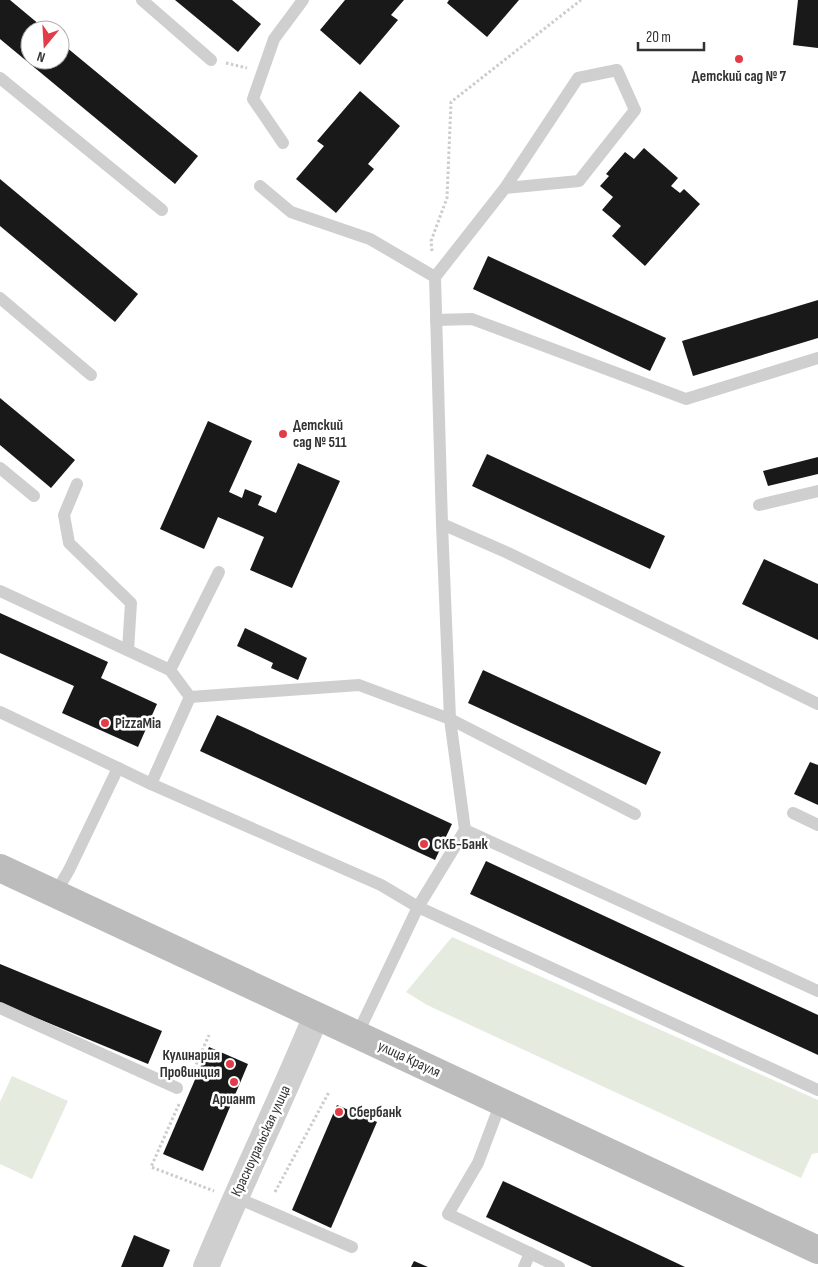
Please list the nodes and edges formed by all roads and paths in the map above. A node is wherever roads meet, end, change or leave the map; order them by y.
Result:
1 (142, 0) edge
2 (303, 0) edge
3 (581, 0) edge
4 (211, 60) joint
5 (262, 72) junction
6 (0, 78) edge
7 (282, 144) dead end
8 (260, 186) dead end
9 (505, 188) junction
10 (162, 210) dead end
11 (435, 277) junction
12 (0, 298) edge
13 (436, 320) junction
14 (818, 358) edge
15 (91, 375) dead end
16 (0, 468) edge
17 (77, 484) dead end
18 (818, 491) edge
19 (34, 496) dead end
20 (759, 506) dead end
21 (442, 524) junction
22 (219, 572) dead end
23 (0, 591) edge
24 (128, 650) junction
25 (170, 670) junction
26 (190, 697) junction
27 (818, 704) edge
28 (0, 712) edge
29 (450, 719) junction
30 (118, 768) junction
31 (151, 784) junction
32 (793, 813) dead end
33 (635, 814) dead end
34 (818, 825) edge
35 (465, 830) junction
36 (0, 868) edge
37 (55, 894) junction
38 (418, 907) junction
39 (818, 991) edge
40 (0, 1008) edge
41 (316, 1016) junction
42 (210, 1035) dead end
43 (357, 1035) junction
44 (190, 1079) dead end
45 (818, 1090) edge
46 (180, 1092) joint
47 (329, 1092) dead end
48 (501, 1102) junction
49 (275, 1192) dead end
50 (226, 1194) junction
51 (352, 1247) dead end
52 (818, 1250) edge
53 (530, 1253) junction
54 (206, 1267) edge
55 (524, 1267) edge
56 (560, 1267) edge

1 - 4 lane
2 - 5 lane
3 - 11 path
4 - 5 path
5 - 7 lane
6 - 10 lane
8 - 11 lane
9 - 9 lane
9 - 11 lane
11 - 13 lane
12 - 15 lane
13 - 14 lane
13 - 21 lane
16 - 19 lane
17 - 24 lane
18 - 20 lane
21 - 27 lane
21 - 29 lane
22 - 25 lane
23 - 24 lane
24 - 25 lane
25 - 26 lane
26 - 29 lane
26 - 31 lane
28 - 30 lane
29 - 33 lane
29 - 35 lane
30 - 31 lane
30 - 37 lane
31 - 38 lane
32 - 34 lane
35 - 38 lane
35 - 39 lane
36 - 37 main road, улица Крауля
37 - 41 main road, улица Крауля
38 - 43 lane
38 - 45 lane
40 - 46 lane
41 - 43 main road, улица Крауля
41 - 50 street, Красноуральская улица
42 - 44 path
43 - 48 main road, улица Крауля
46 - 50 path
47 - 49 path
48 - 52 main road, улица Крауля
48 - 53 lane
50 - 51 lane
50 - 54 street, Красноуральская улица
53 - 55 lane
53 - 56 lane

